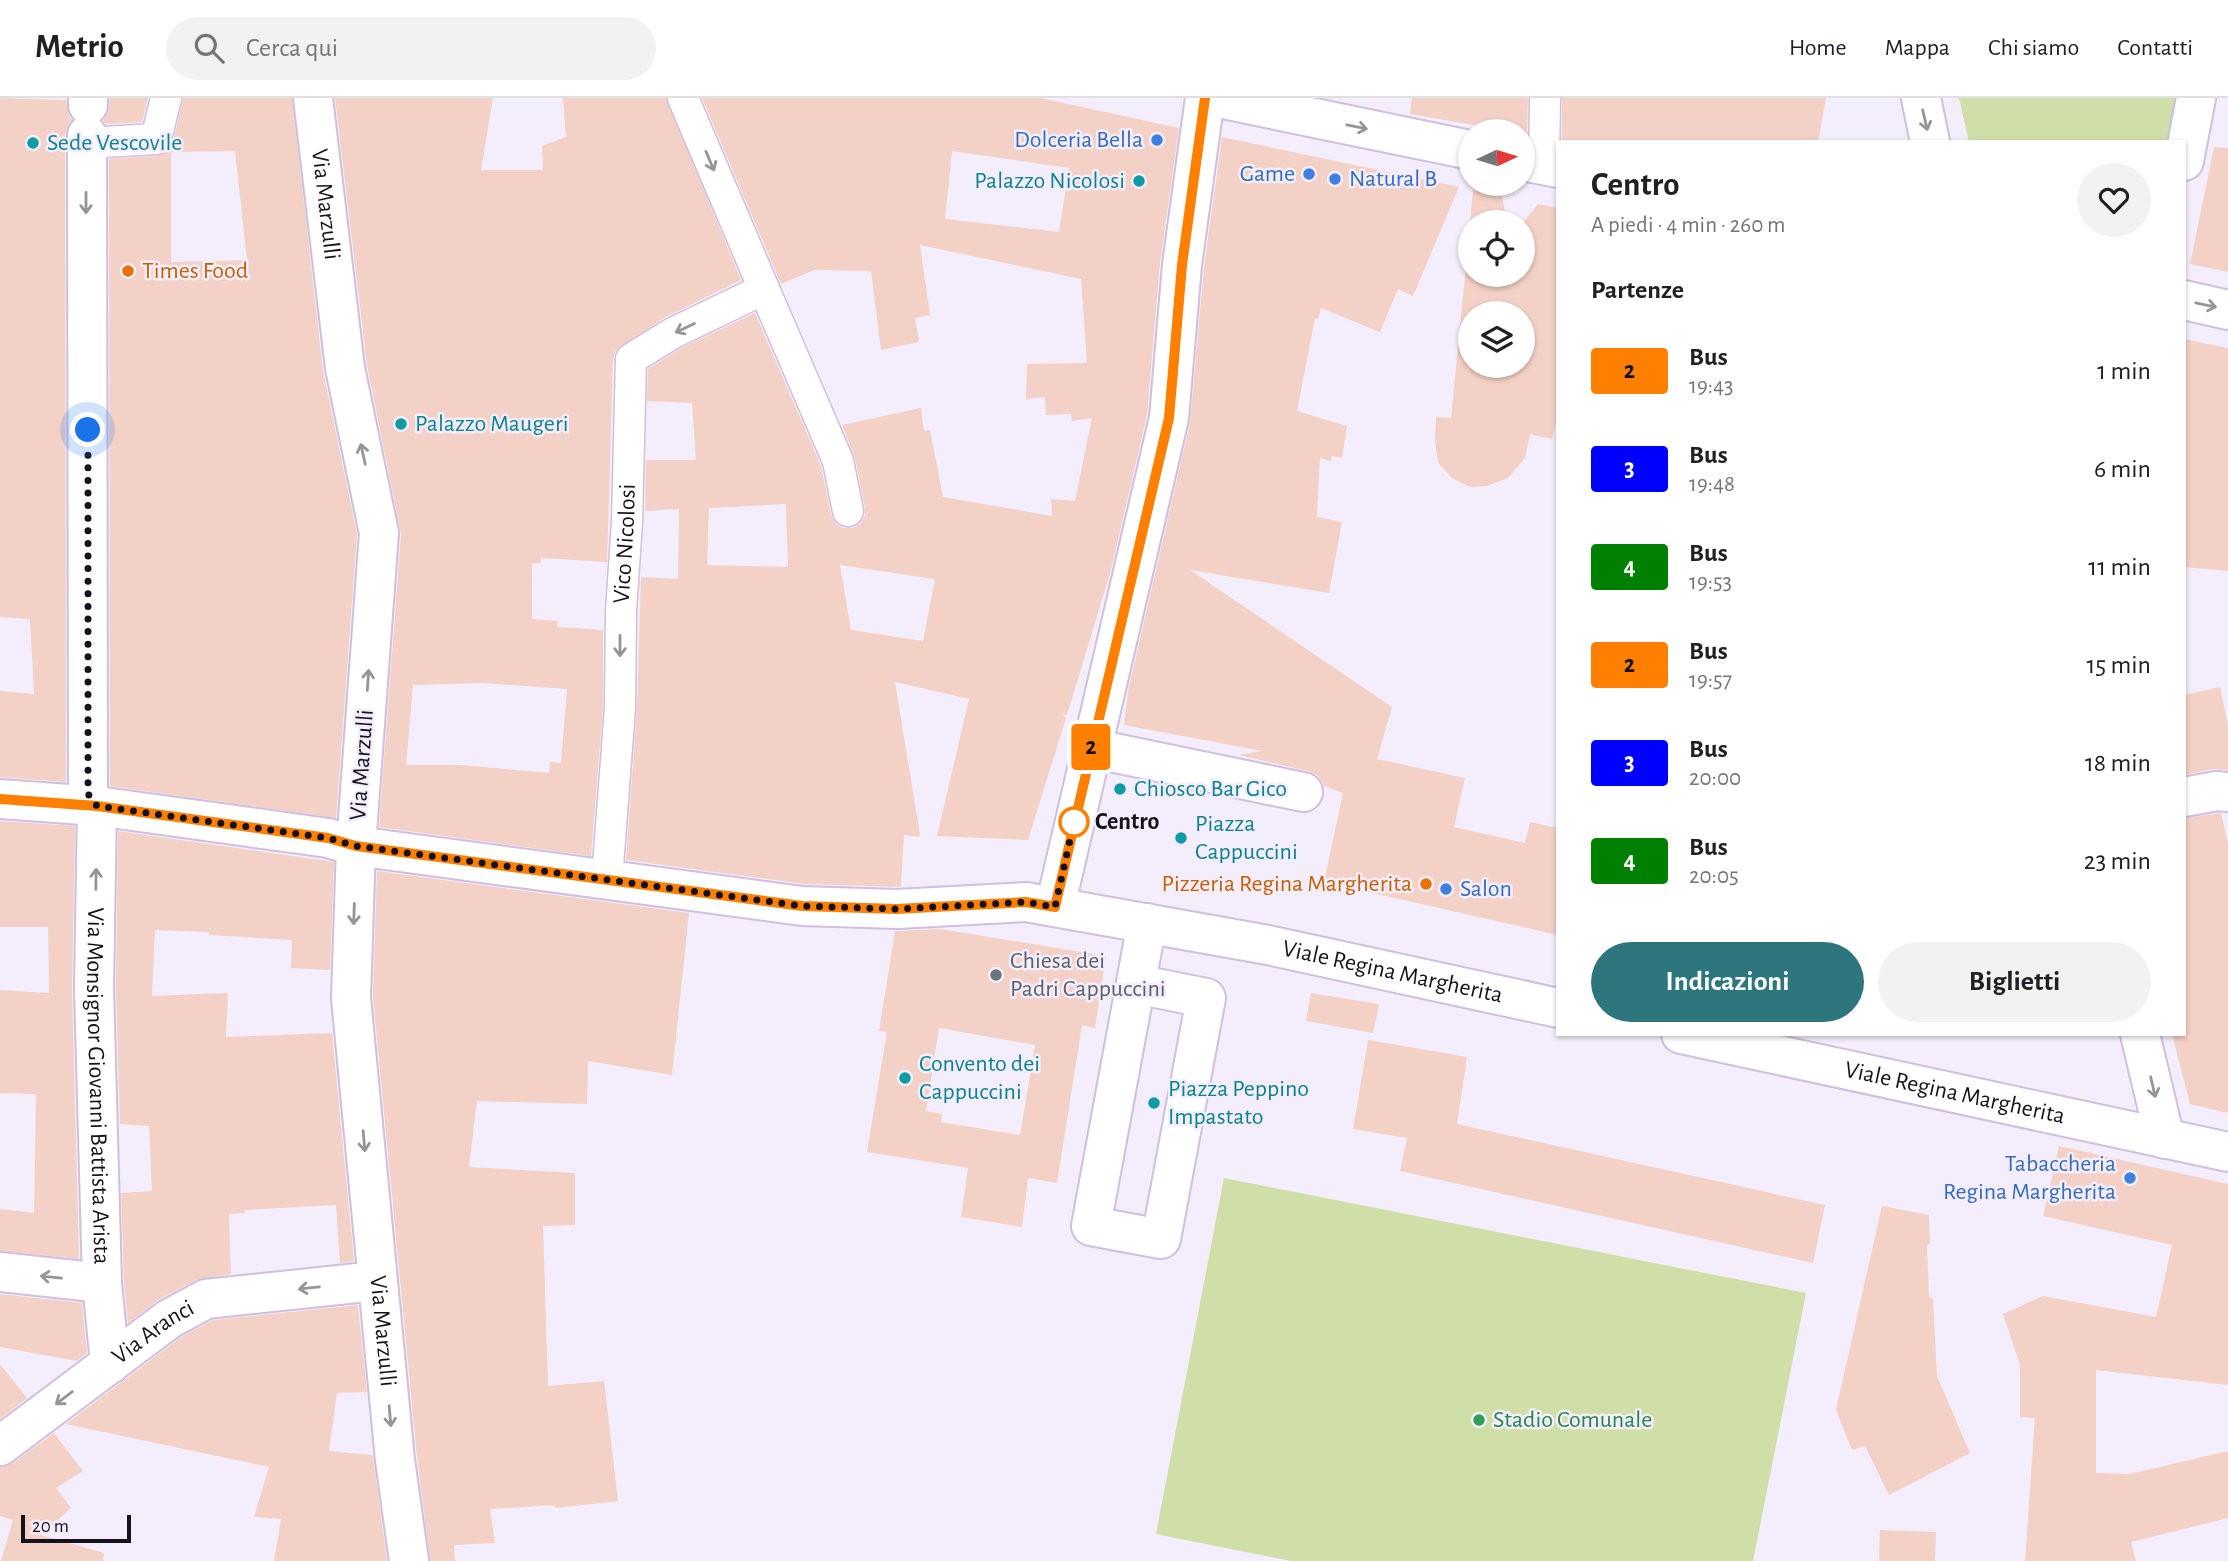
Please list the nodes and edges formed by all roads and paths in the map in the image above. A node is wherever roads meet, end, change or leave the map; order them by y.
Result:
1 (166, 98) edge
2 (313, 98) edge
3 (683, 98) edge
4 (1205, 98) edge
5 (1218, 98) edge
6 (1545, 98) edge
7 (1920, 98) edge
8 (2196, 98) edge
9 (1300, 107) edge
10 (87, 120) edge
11 (1930, 140) edge
12 (1458, 147) edge
13 (2186, 150) edge
14 (1541, 165) edge
15 (764, 289) junction
16 (2186, 300) edge
17 (2228, 310) edge
18 (849, 511) dead end
19 (1094, 736) junction
20 (1303, 792) dead end
21 (2228, 792) edge
22 (2186, 797) edge
23 (0, 799) edge
24 (97, 806) junction
25 (356, 846) junction
26 (607, 878) junction
27 (1055, 907) junction
28 (1147, 923) junction
29 (1136, 984) junction
30 (1556, 1007) edge
31 (1690, 1036) edge
32 (2140, 1036) edge
33 (2165, 1139) junction
34 (2228, 1152) edge
35 (0, 1272) edge
36 (376, 1281) junction
37 (102, 1283) junction
38 (110, 1364) junction
39 (0, 1446) edge
40 (408, 1561) edge

1 - 10 street
25 -> 2 street, Via Marzulli
3 -> 15 street
4 - 19 street
5 - 9 street
6 - 14 street
7 -> 11 street
8 - 13 street
9 -> 12 street
10 -> 24 street, Via Monsignor Giovanni Battista Arista
15 - 18 street
15 -> 26 street, Vico Nicolosi
16 -> 17 street
19 - 20 street
19 - 27 street
21 - 22 street
23 - 24 street, Viale Regina Margherita
24 - 25 street, Viale Regina Margherita
37 -> 24 street, Via Monsignor Giovanni Battista Arista
25 - 26 street, Viale Regina Margherita
25 -> 36 street, Via Marzulli
26 - 27 street, Viale Regina Margherita
27 - 28 street, Viale Regina Margherita
28 - 29 street
28 - 30 street, Viale Regina Margherita
29 - 29 street
31 - 33 street, Viale Regina Margherita
32 -> 33 street
33 - 34 street, Viale Regina Margherita
37 -> 35 street
36 -> 38 street, Via Aranci
36 -> 40 street, Via Marzulli
37 - 38 street, Via Monsignor Giovanni Battista Arista
38 -> 39 street, Via Aranci

